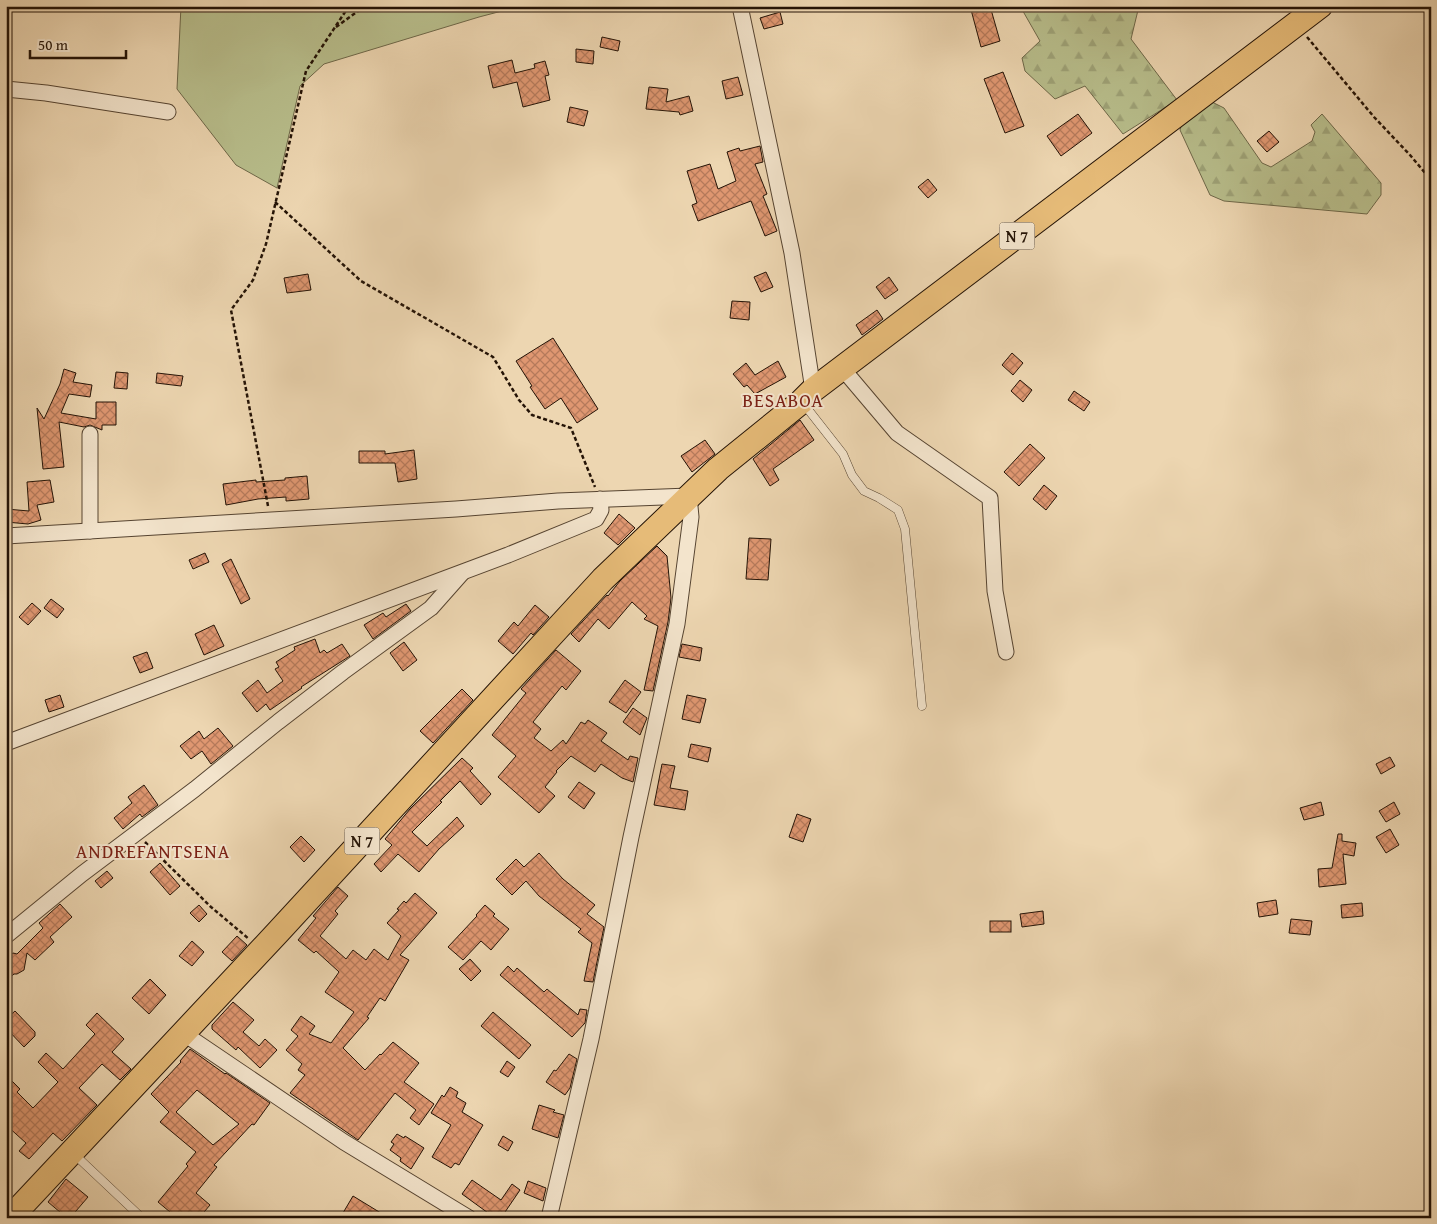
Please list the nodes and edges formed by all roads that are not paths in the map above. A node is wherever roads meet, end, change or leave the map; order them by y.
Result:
1 (740, 6) edge
2 (1320, 6) edge
3 (6, 90) edge
4 (168, 112) dead end
5 (842, 368) junction
6 (807, 396) junction
7 (90, 434) dead end
8 (689, 496) junction
9 (600, 499) junction
10 (90, 531) junction
11 (6, 536) edge
12 (463, 572) junction
13 (1006, 652) dead end
14 (922, 706) dead end
15 (6, 744) edge
16 (6, 936) edge
17 (183, 1033) junction
18 (71, 1151) junction
19 (10, 1218) edge
20 (142, 1218) edge
21 (469, 1218) edge
22 (549, 1218) edge

1 - 6 street
2 - 5 main road, N 7
3 - 4 street
5 - 6 main road, N 7
5 - 13 street
6 - 8 main road, N 7
6 - 14 lane
7 - 10 street
8 - 9 street
8 - 17 main road, N 7
8 - 22 street
9 - 10 street
9 - 12 street
10 - 11 street
12 - 15 street
12 - 16 street
17 - 18 main road, N 7
17 - 21 street
18 - 19 main road, N 7
18 - 20 lane

